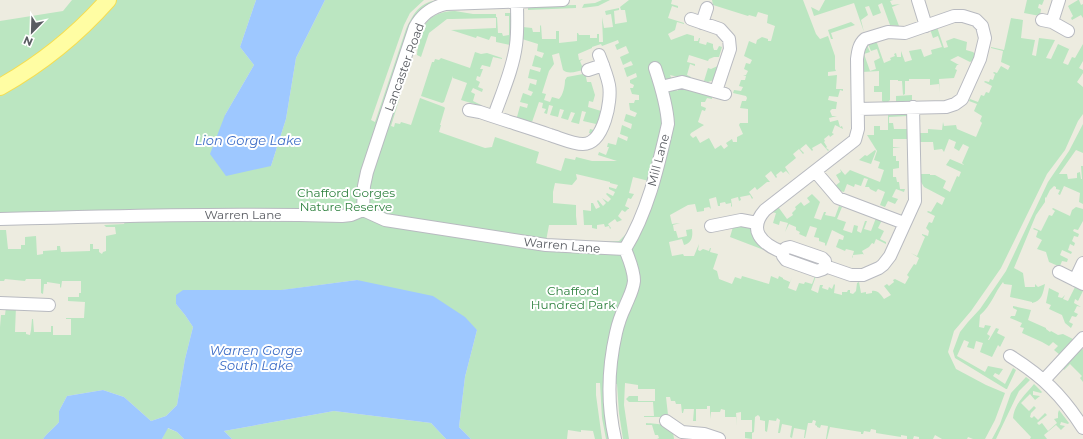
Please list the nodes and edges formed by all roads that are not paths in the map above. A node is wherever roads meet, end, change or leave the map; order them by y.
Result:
1 (108, 0) edge
2 (563, 0) edge
3 (918, 0) edge
4 (1059, 0) edge
5 (517, 2) junction
6 (707, 8) dead end
7 (926, 26) junction
8 (1068, 31) dead end
9 (655, 68) dead end
10 (588, 70) dead end
11 (0, 87) edge
12 (661, 87) junction
13 (913, 107) junction
14 (858, 109) junction
15 (469, 110) dead end
16 (494, 116) junction
17 (815, 171) junction
18 (363, 210) junction
19 (0, 220) edge
20 (757, 223) junction
21 (904, 223) junction
22 (711, 226) dead end
23 (625, 249) junction
24 (1083, 263) edge
25 (1059, 272) dead end
26 (1079, 282) edge
27 (0, 303) edge
28 (49, 305) dead end
29 (1083, 338) edge
30 (1010, 356) dead end
31 (1044, 380) junction
32 (666, 421) dead end
33 (1083, 428) edge
34 (681, 435) edge
35 (615, 439) edge
36 (719, 439) edge

1 - 11 main road
2 - 5 street, Lancaster Road
3 - 7 street
4 - 8 street
5 - 16 street
5 - 18 street, Lancaster Road
6 - 12 street
7 - 13 street
7 - 14 street
9 - 12 street, Mill Lane
10 - 16 street
12 - 23 street, Mill Lane
13 - 14 street
13 - 21 street
14 - 17 street
15 - 16 street
17 - 20 street
17 - 21 street
18 - 19 street, Warren Lane
18 - 23 street, Warren Lane
20 - 21 street
20 - 22 street
23 - 35 street
24 - 26 street
25 - 26 street
27 - 28 street
29 - 31 street
30 - 31 street
31 - 33 street
32 - 34 street
34 - 36 street

